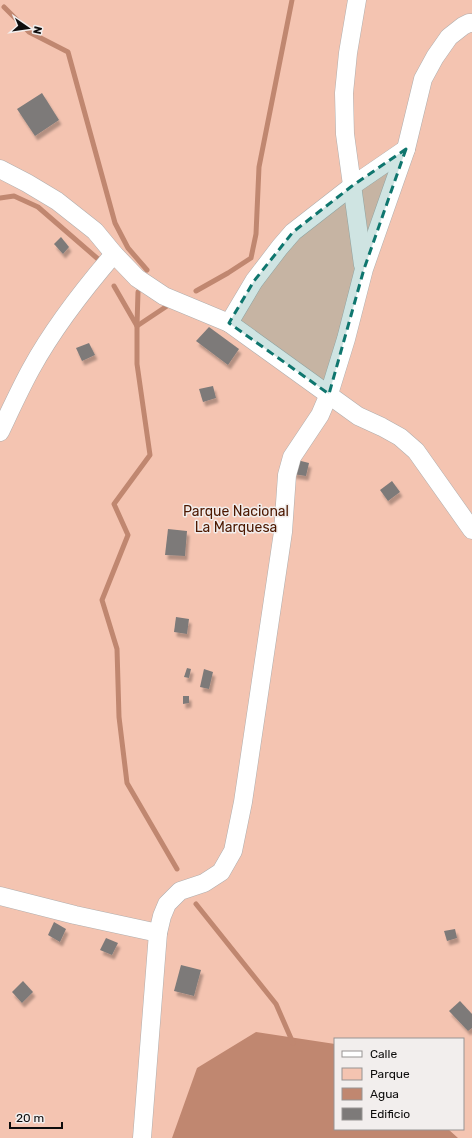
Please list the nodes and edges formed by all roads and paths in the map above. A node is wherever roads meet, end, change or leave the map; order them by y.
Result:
1 (357, 0) edge
2 (472, 23) edge
3 (406, 149) junction
4 (0, 169) edge
5 (352, 186) junction
6 (114, 254) junction
7 (364, 269) junction
8 (229, 323) junction
9 (329, 394) junction
10 (0, 432) edge
11 (472, 530) edge
12 (0, 896) edge
13 (158, 933) junction
14 (142, 1138) edge

1 - 5 street
2 - 3 street
3 - 5 street
3 - 7 street
4 - 6 street
5 - 7 street
5 - 8 street
6 - 8 street
6 - 10 street
7 - 9 street
8 - 9 street
9 - 11 street
9 - 13 street
12 - 13 street
13 - 14 street

